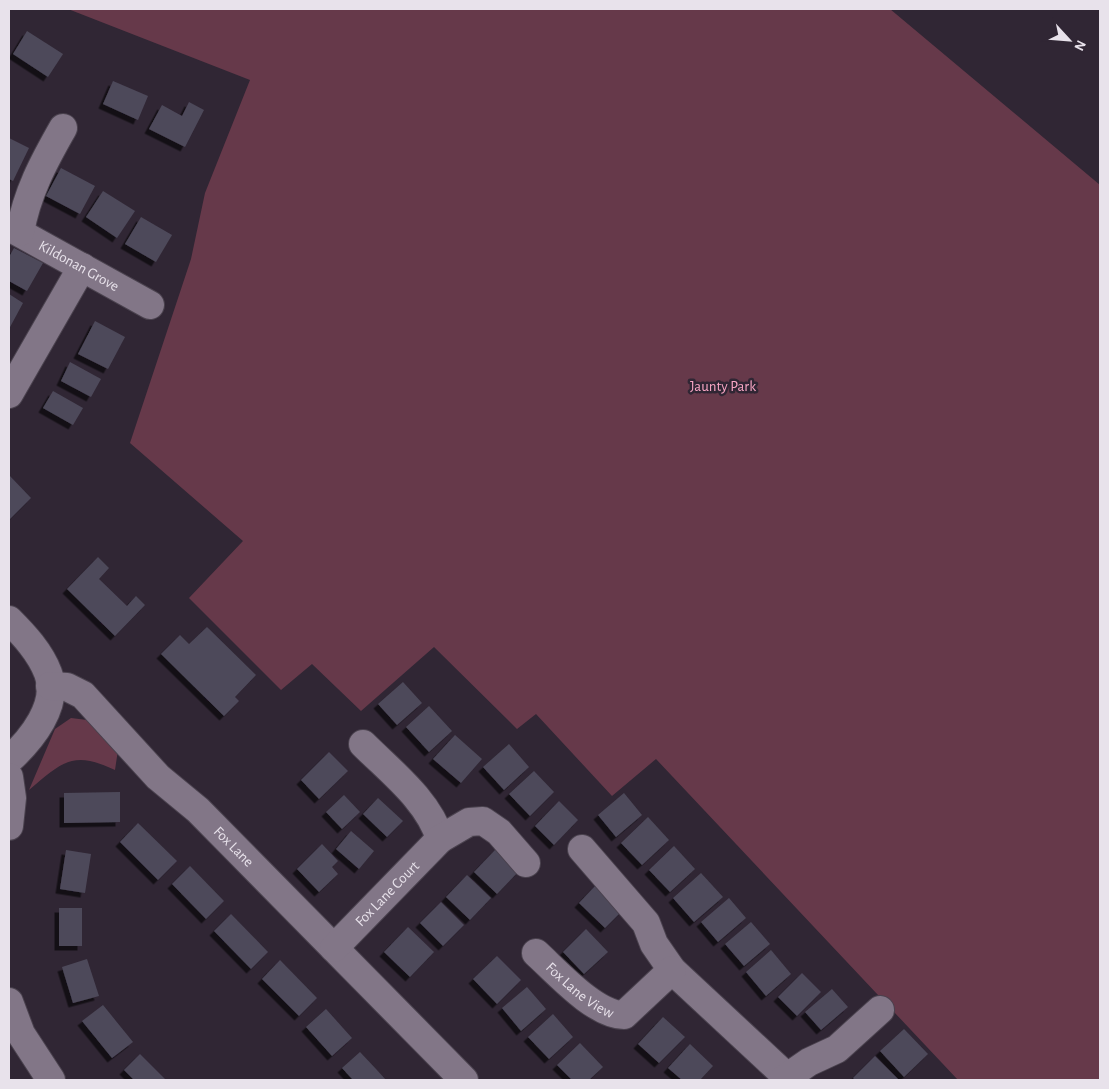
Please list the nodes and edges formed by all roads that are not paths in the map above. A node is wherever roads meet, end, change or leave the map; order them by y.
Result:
1 (63, 128) dead end
2 (14, 230) edge
3 (82, 267) junction
4 (150, 305) dead end
5 (9, 394) edge
6 (9, 620) edge
7 (50, 686) junction
8 (363, 744) dead end
9 (9, 760) edge
10 (9, 777) edge
11 (9, 826) edge
12 (440, 839) junction
13 (582, 849) dead end
14 (526, 863) dead end
15 (334, 948) junction
16 (536, 953) dead end
17 (672, 970) junction
18 (9, 1002) edge
19 (880, 1010) dead end
20 (785, 1078) edge
21 (52, 1080) edge
22 (464, 1080) edge

1 - 2 street
2 - 3 street, Kildonan Grove
3 - 4 street, Kildonan Grove
3 - 5 street
6 - 7 street
7 - 9 street
7 - 15 street, Fox Lane
8 - 12 street
10 - 11 street
12 - 14 street, Fox Lane Court
12 - 15 street, Fox Lane Court
13 - 17 street
15 - 22 street, Fox Lane
16 - 17 street, Fox Lane View
17 - 20 street
18 - 21 street
19 - 20 street

